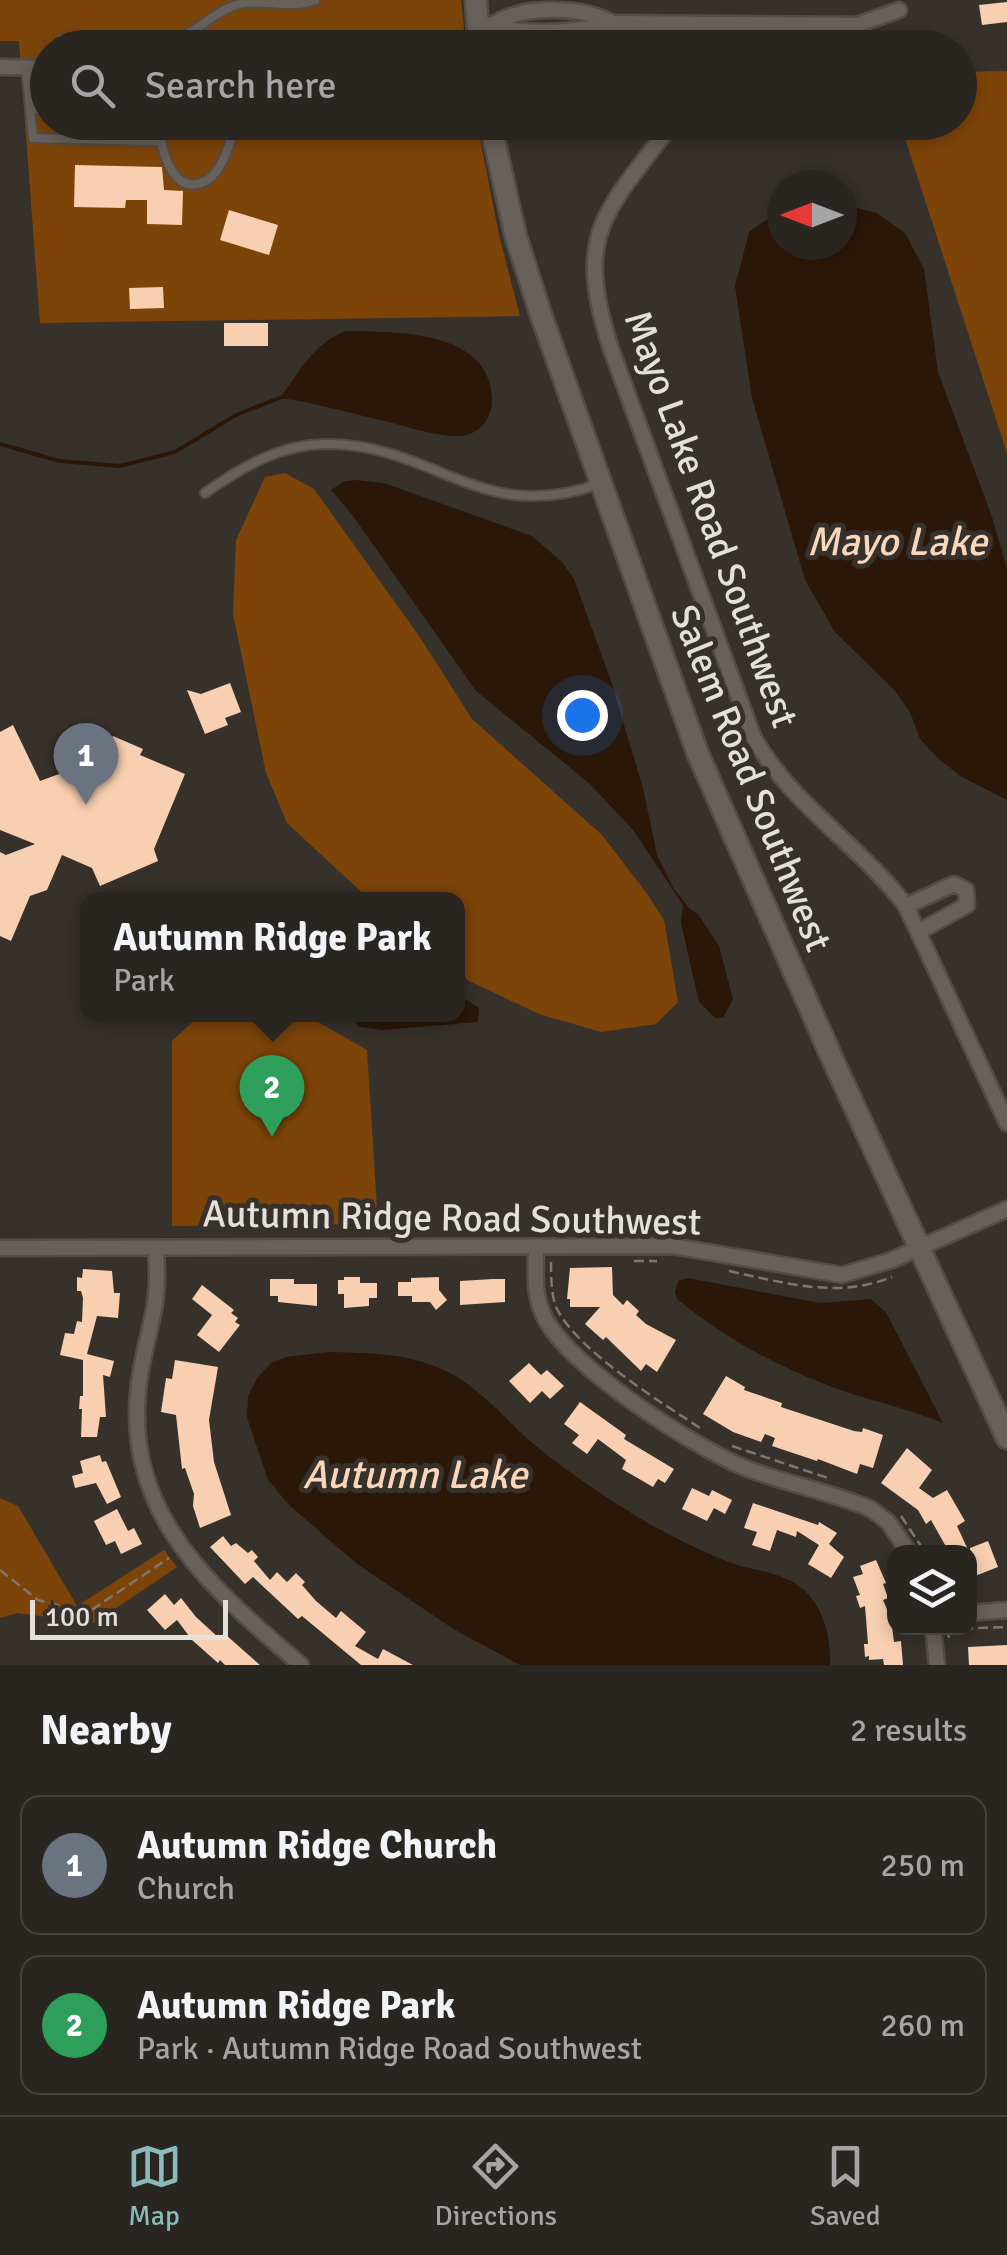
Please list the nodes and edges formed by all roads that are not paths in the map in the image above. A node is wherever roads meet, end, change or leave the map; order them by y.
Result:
1 (316, 0) edge
2 (476, 0) edge
3 (571, 0) edge
4 (548, 6) edge
5 (900, 10) dead end
6 (585, 12) junction
7 (486, 23) junction
8 (613, 23) junction
9 (195, 30) edge
10 (484, 30) edge
11 (548, 30) junction
12 (0, 68) edge
13 (26, 68) junction
14 (30, 68) edge
15 (30, 109) edge
16 (129, 140) edge
17 (160, 140) joint
18 (229, 140) edge
19 (494, 140) edge
20 (660, 140) edge
21 (598, 484) junction
22 (204, 493) dead end
23 (906, 906) junction
24 (920, 931) junction
25 (1007, 1123) edge
26 (1007, 1209) edge
27 (536, 1246) junction
28 (0, 1248) edge
29 (156, 1248) junction
30 (920, 1248) junction
31 (1007, 1438) edge
32 (904, 1545) edge
33 (1007, 1610) edge
34 (977, 1612) edge
35 (934, 1635) edge
36 (302, 1665) edge
37 (937, 1665) edge

1 - 9 lane
2 - 7 main road
3 - 6 street
4 - 6 street
4 - 7 street
4 - 11 street
5 - 8 street
6 - 8 street
7 - 10 main road
7 - 11 street
8 - 11 street
12 - 13 street
13 - 14 street
13 - 15 lane
16 - 17 lane
17 - 18 lane
19 - 21 main road, Salem Road Southwest
20 - 23 street, Mayo Lake Road Southwest
21 - 22 lane
21 - 30 main road, Salem Road Southwest
23 - 24 street, Mayo Lake Road Southwest
23 - 24 street
24 - 25 street, Mayo Lake Road Southwest
26 - 30 street, Autumn Ridge Road Southwest
27 - 29 street, Autumn Ridge Road Southwest
27 - 30 street, Autumn Ridge Road Southwest
27 - 32 street
28 - 29 street, Autumn Ridge Road Southwest
29 - 36 street
30 - 31 main road, Salem Road Southwest
33 - 34 street
35 - 37 street

